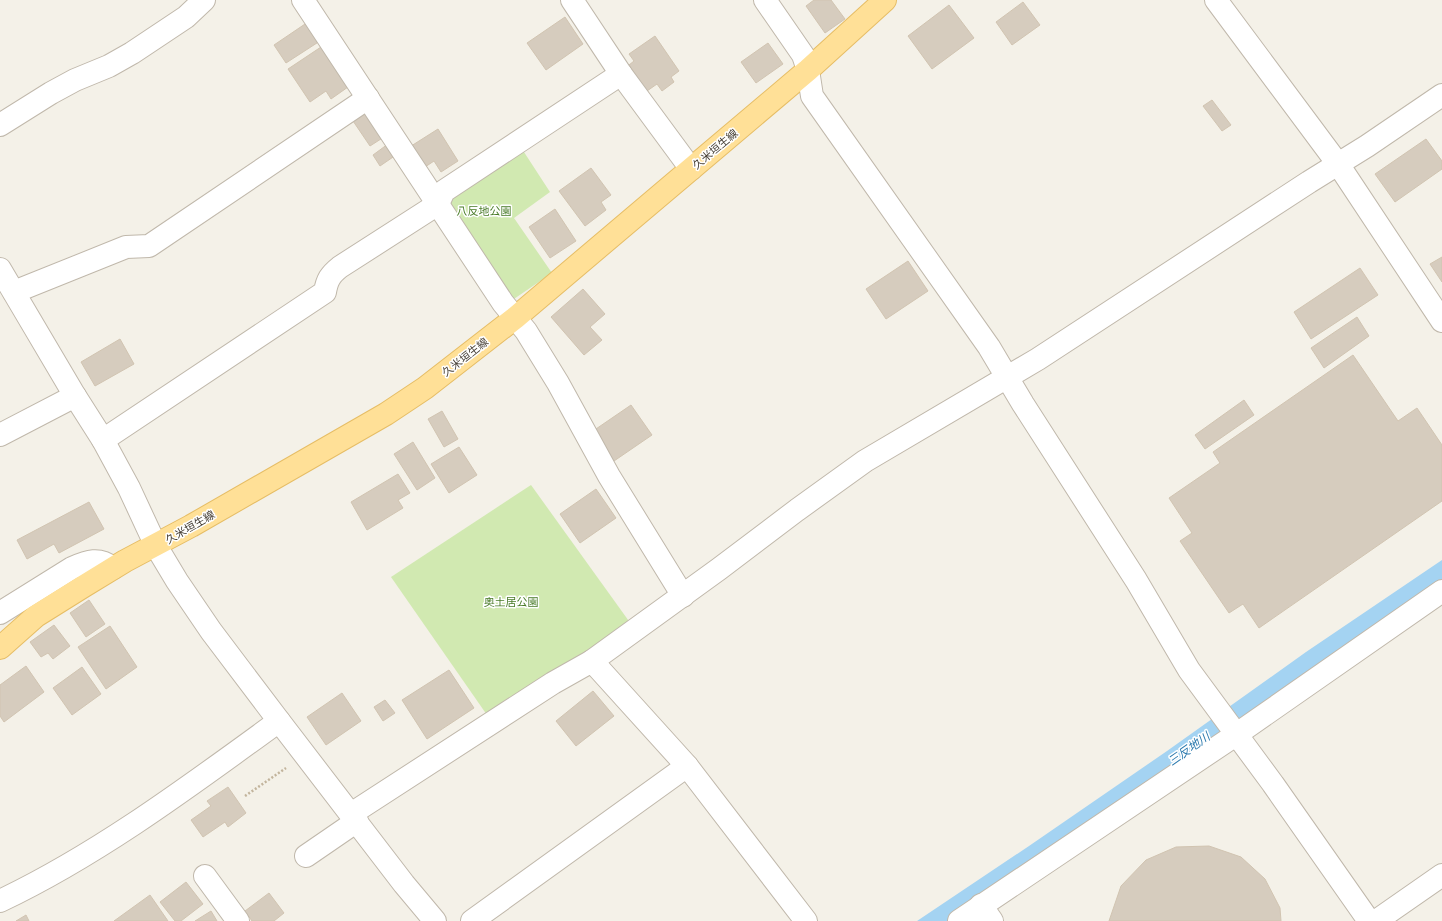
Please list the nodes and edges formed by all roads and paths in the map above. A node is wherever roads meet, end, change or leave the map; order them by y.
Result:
1 (204, 0) edge
2 (303, 0) edge
3 (572, 0) edge
4 (765, 0) edge
5 (885, 0) edge
6 (1216, 0) edge
7 (808, 70) junction
8 (621, 74) junction
9 (1442, 95) edge
10 (368, 98) junction
11 (0, 125) edge
12 (1338, 164) junction
13 (691, 169) junction
14 (438, 204) junction
15 (0, 269) edge
16 (14, 292) junction
17 (515, 318) junction
18 (1442, 321) edge
19 (1008, 378) junction
20 (75, 396) junction
21 (0, 435) edge
22 (103, 440) junction
23 (156, 546) junction
24 (113, 568) junction
25 (1442, 591) edge
26 (683, 596) junction
27 (0, 613) edge
28 (0, 648) edge
29 (592, 661) junction
30 (279, 721) junction
31 (1236, 732) junction
32 (305, 755) junction
33 (687, 766) junction
34 (245, 796) dead end
35 (354, 818) junction
36 (306, 856) dead end
37 (1442, 874) edge
38 (205, 876) dead end
39 (0, 902) edge
40 (987, 913) edge
41 (238, 921) edge
42 (435, 921) edge
43 (472, 921) edge
44 (806, 921) edge
45 (959, 921) edge
46 (1369, 921) edge
47 (1376, 921) edge

1 - 11 street
2 - 10 street
3 - 8 street
4 - 7 street
5 - 7 main road, 久米垣生線
6 - 12 street
7 - 13 main road, 久米垣生線
7 - 19 street
8 - 13 street
8 - 14 street
9 - 12 street
10 - 14 street
10 - 16 street
12 - 18 street
12 - 19 street
13 - 17 main road, 久米垣生線
14 - 17 street
14 - 22 street
15 - 16 street
16 - 20 street
17 - 23 main road, 久米垣生線
17 - 26 street
19 - 26 street
19 - 31 street
20 - 21 street
20 - 22 street
22 - 23 street
23 - 24 main road, 久米垣生線
23 - 30 street
24 - 27 street
24 - 28 main road, 久米垣生線
25 - 31 street
26 - 29 street
29 - 33 street
29 - 35 street
30 - 32 street
30 - 39 street
31 - 40 street
31 - 46 street
32 - 34 path
32 - 35 street
33 - 43 street
33 - 44 street
35 - 36 street
35 - 42 street
37 - 47 street
38 - 41 street
40 - 45 street

